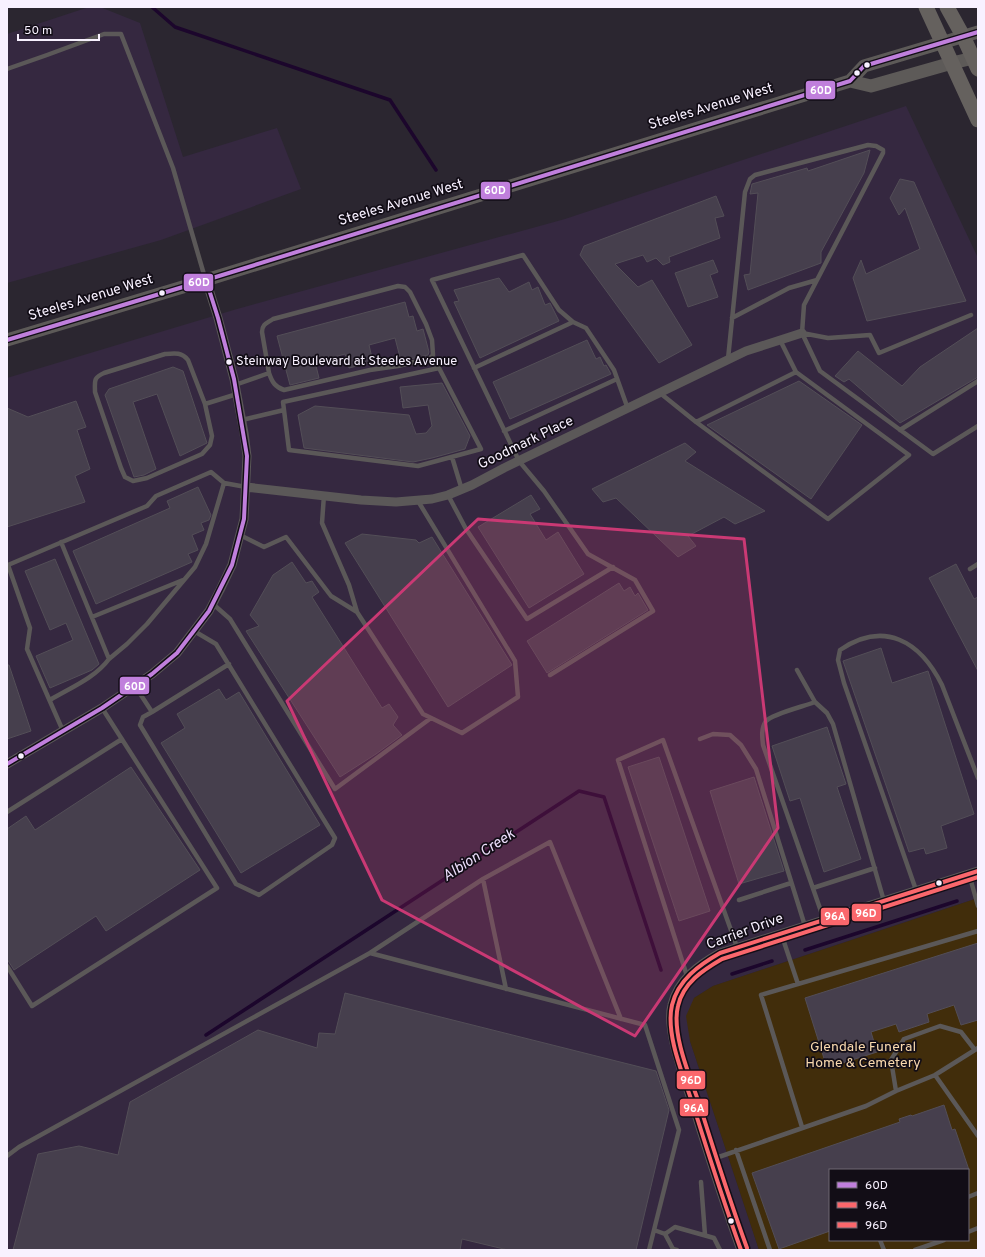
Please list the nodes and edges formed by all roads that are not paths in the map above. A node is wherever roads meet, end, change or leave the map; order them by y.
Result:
1 (926, 7) edge
2 (947, 7) edge
3 (978, 32) edge
4 (963, 36) junction
5 (942, 42) junction
6 (977, 62) edge
7 (952, 63) junction
8 (7, 69) edge
9 (850, 81) junction
10 (978, 120) edge
11 (206, 280) junction
12 (817, 280) junction
13 (971, 315) dead end
14 (732, 318) junction
15 (573, 322) junction
16 (802, 333) junction
17 (7, 340) edge
18 (780, 340) junction
19 (727, 361) junction
20 (474, 368) junction
21 (796, 372) junction
22 (269, 373) junction
23 (617, 379) junction
24 (978, 381) edge
25 (236, 390) junction
26 (660, 393) junction
27 (205, 404) junction
28 (628, 409) junction
29 (284, 410) junction
30 (242, 420) junction
31 (696, 422) junction
32 (978, 426) edge
33 (900, 430) junction
34 (504, 432) junction
35 (452, 457) junction
36 (519, 461) junction
37 (224, 483) junction
38 (246, 486) junction
39 (462, 490) junction
40 (324, 495) junction
41 (448, 495) junction
42 (418, 501) junction
43 (240, 535) junction
44 (61, 542) junction
45 (978, 564) edge
46 (613, 567) junction
47 (970, 568) dead end
48 (185, 579) junction
49 (213, 604) junction
50 (357, 612) junction
51 (92, 617) junction
52 (194, 631) junction
53 (109, 659) junction
54 (229, 664) junction
55 (797, 670) dead end
56 (550, 675) dead end
57 (135, 686) junction
58 (50, 700) junction
59 (815, 702) junction
60 (102, 708) junction
61 (152, 712) junction
62 (431, 718) junction
63 (63, 731) junction
64 (122, 738) junction
65 (700, 738) dead end
66 (7, 764) edge
67 (978, 778) edge
68 (7, 812) edge
69 (875, 868) junction
70 (974, 872) edge
71 (483, 879) junction
72 (791, 883) junction
73 (813, 888) junction
74 (916, 890) junction
75 (738, 900) dead end
76 (884, 901) junction
77 (978, 906) edge
78 (824, 920) junction
79 (804, 926) junction
80 (978, 931) edge
81 (781, 933) junction
82 (736, 947) junction
83 (370, 953) junction
84 (7, 966) edge
85 (687, 976) junction
86 (798, 984) junction
87 (506, 989) junction
88 (621, 1019) junction
89 (976, 1049) edge
90 (935, 1075) junction
91 (896, 1091) junction
92 (802, 1127) junction
93 (978, 1136) edge
94 (736, 1150) junction
95 (7, 1156) edge
96 (710, 1160) junction
97 (701, 1182) dead end
98 (654, 1230) junction
99 (665, 1234) junction
100 (705, 1235) junction
101 (941, 1241) edge
102 (650, 1250) edge
103 (677, 1250) edge
104 (720, 1250) edge
105 (740, 1250) edge
106 (770, 1250) edge
107 (915, 1250) edge

1 - 5 main road
2 - 4 main road
3 - 4 main road, Steeles Avenue West
4 - 5 main road, Steeles Avenue West
4 - 6 main road
5 - 7 main road
5 - 9 main road, Steeles Avenue West
6 - 7 main road
7 - 9 main road
7 - 10 main road
8 - 11 lane
9 - 11 main road, Steeles Avenue West
11 - 17 main road, Steeles Avenue West
11 - 25 street
12 - 14 lane
12 - 14 lane
12 - 16 lane
13 - 16 lane
14 - 19 lane
15 - 20 lane
15 - 20 lane
15 - 23 lane
16 - 18 street, Goodmark Place
16 - 33 lane
18 - 19 street, Goodmark Place
18 - 21 lane
19 - 26 street, Goodmark Place
20 - 34 lane
21 - 31 lane
21 - 31 lane
22 - 22 lane
22 - 25 lane
23 - 28 lane
23 - 34 lane
24 - 33 lane
25 - 27 lane
25 - 30 street
26 - 28 street, Goodmark Place
26 - 31 lane
27 - 27 lane
28 - 36 street, Goodmark Place
29 - 30 lane
29 - 35 lane
29 - 35 lane
30 - 38 street
32 - 33 lane
34 - 36 lane
35 - 39 lane
36 - 39 street, Goodmark Place
36 - 46 lane
37 - 38 lane
37 - 44 lane
37 - 48 lane
38 - 40 street, Goodmark Place
38 - 43 street
39 - 41 street, Goodmark Place
40 - 42 street, Goodmark Place
40 - 50 lane
41 - 42 street, Goodmark Place
41 - 46 lane
42 - 62 lane
43 - 49 street
43 - 50 lane
44 - 51 lane
44 - 58 lane
45 - 47 lane
46 - 56 lane
48 - 51 lane
48 - 53 lane
49 - 52 street
49 - 62 lane
50 - 62 lane
51 - 53 lane
52 - 54 lane
52 - 57 street
53 - 58 lane
54 - 61 lane
54 - 61 lane
55 - 59 lane
57 - 60 street
57 - 61 lane
58 - 63 lane
59 - 69 lane
59 - 73 lane
60 - 63 street
60 - 64 lane
63 - 66 street
64 - 68 lane
64 - 84 lane
65 - 72 lane
67 - 74 lane
69 - 73 lane
69 - 76 lane
70 - 74 street, Carrier Drive
70 - 77 lane
71 - 83 lane
71 - 87 lane
71 - 88 lane
72 - 75 lane
72 - 79 lane
73 - 78 lane
74 - 76 street, Carrier Drive
76 - 78 street, Carrier Drive
78 - 79 street, Carrier Drive
79 - 81 street, Carrier Drive
80 - 86 lane
81 - 82 street, Carrier Drive
81 - 86 lane
82 - 85 street, Carrier Drive
82 - 85 lane
83 - 87 lane
83 - 95 lane
85 - 96 street, Carrier Drive
86 - 92 lane
87 - 88 lane
88 - 98 lane
89 - 90 lane
89 - 91 lane
90 - 91 lane
90 - 93 lane
91 - 92 lane
92 - 94 lane
94 - 96 lane
94 - 106 lane
96 - 105 street, Carrier Drive
97 - 100 lane
98 - 99 lane
98 - 102 lane
99 - 100 lane
99 - 103 lane
100 - 104 lane
101 - 107 lane

